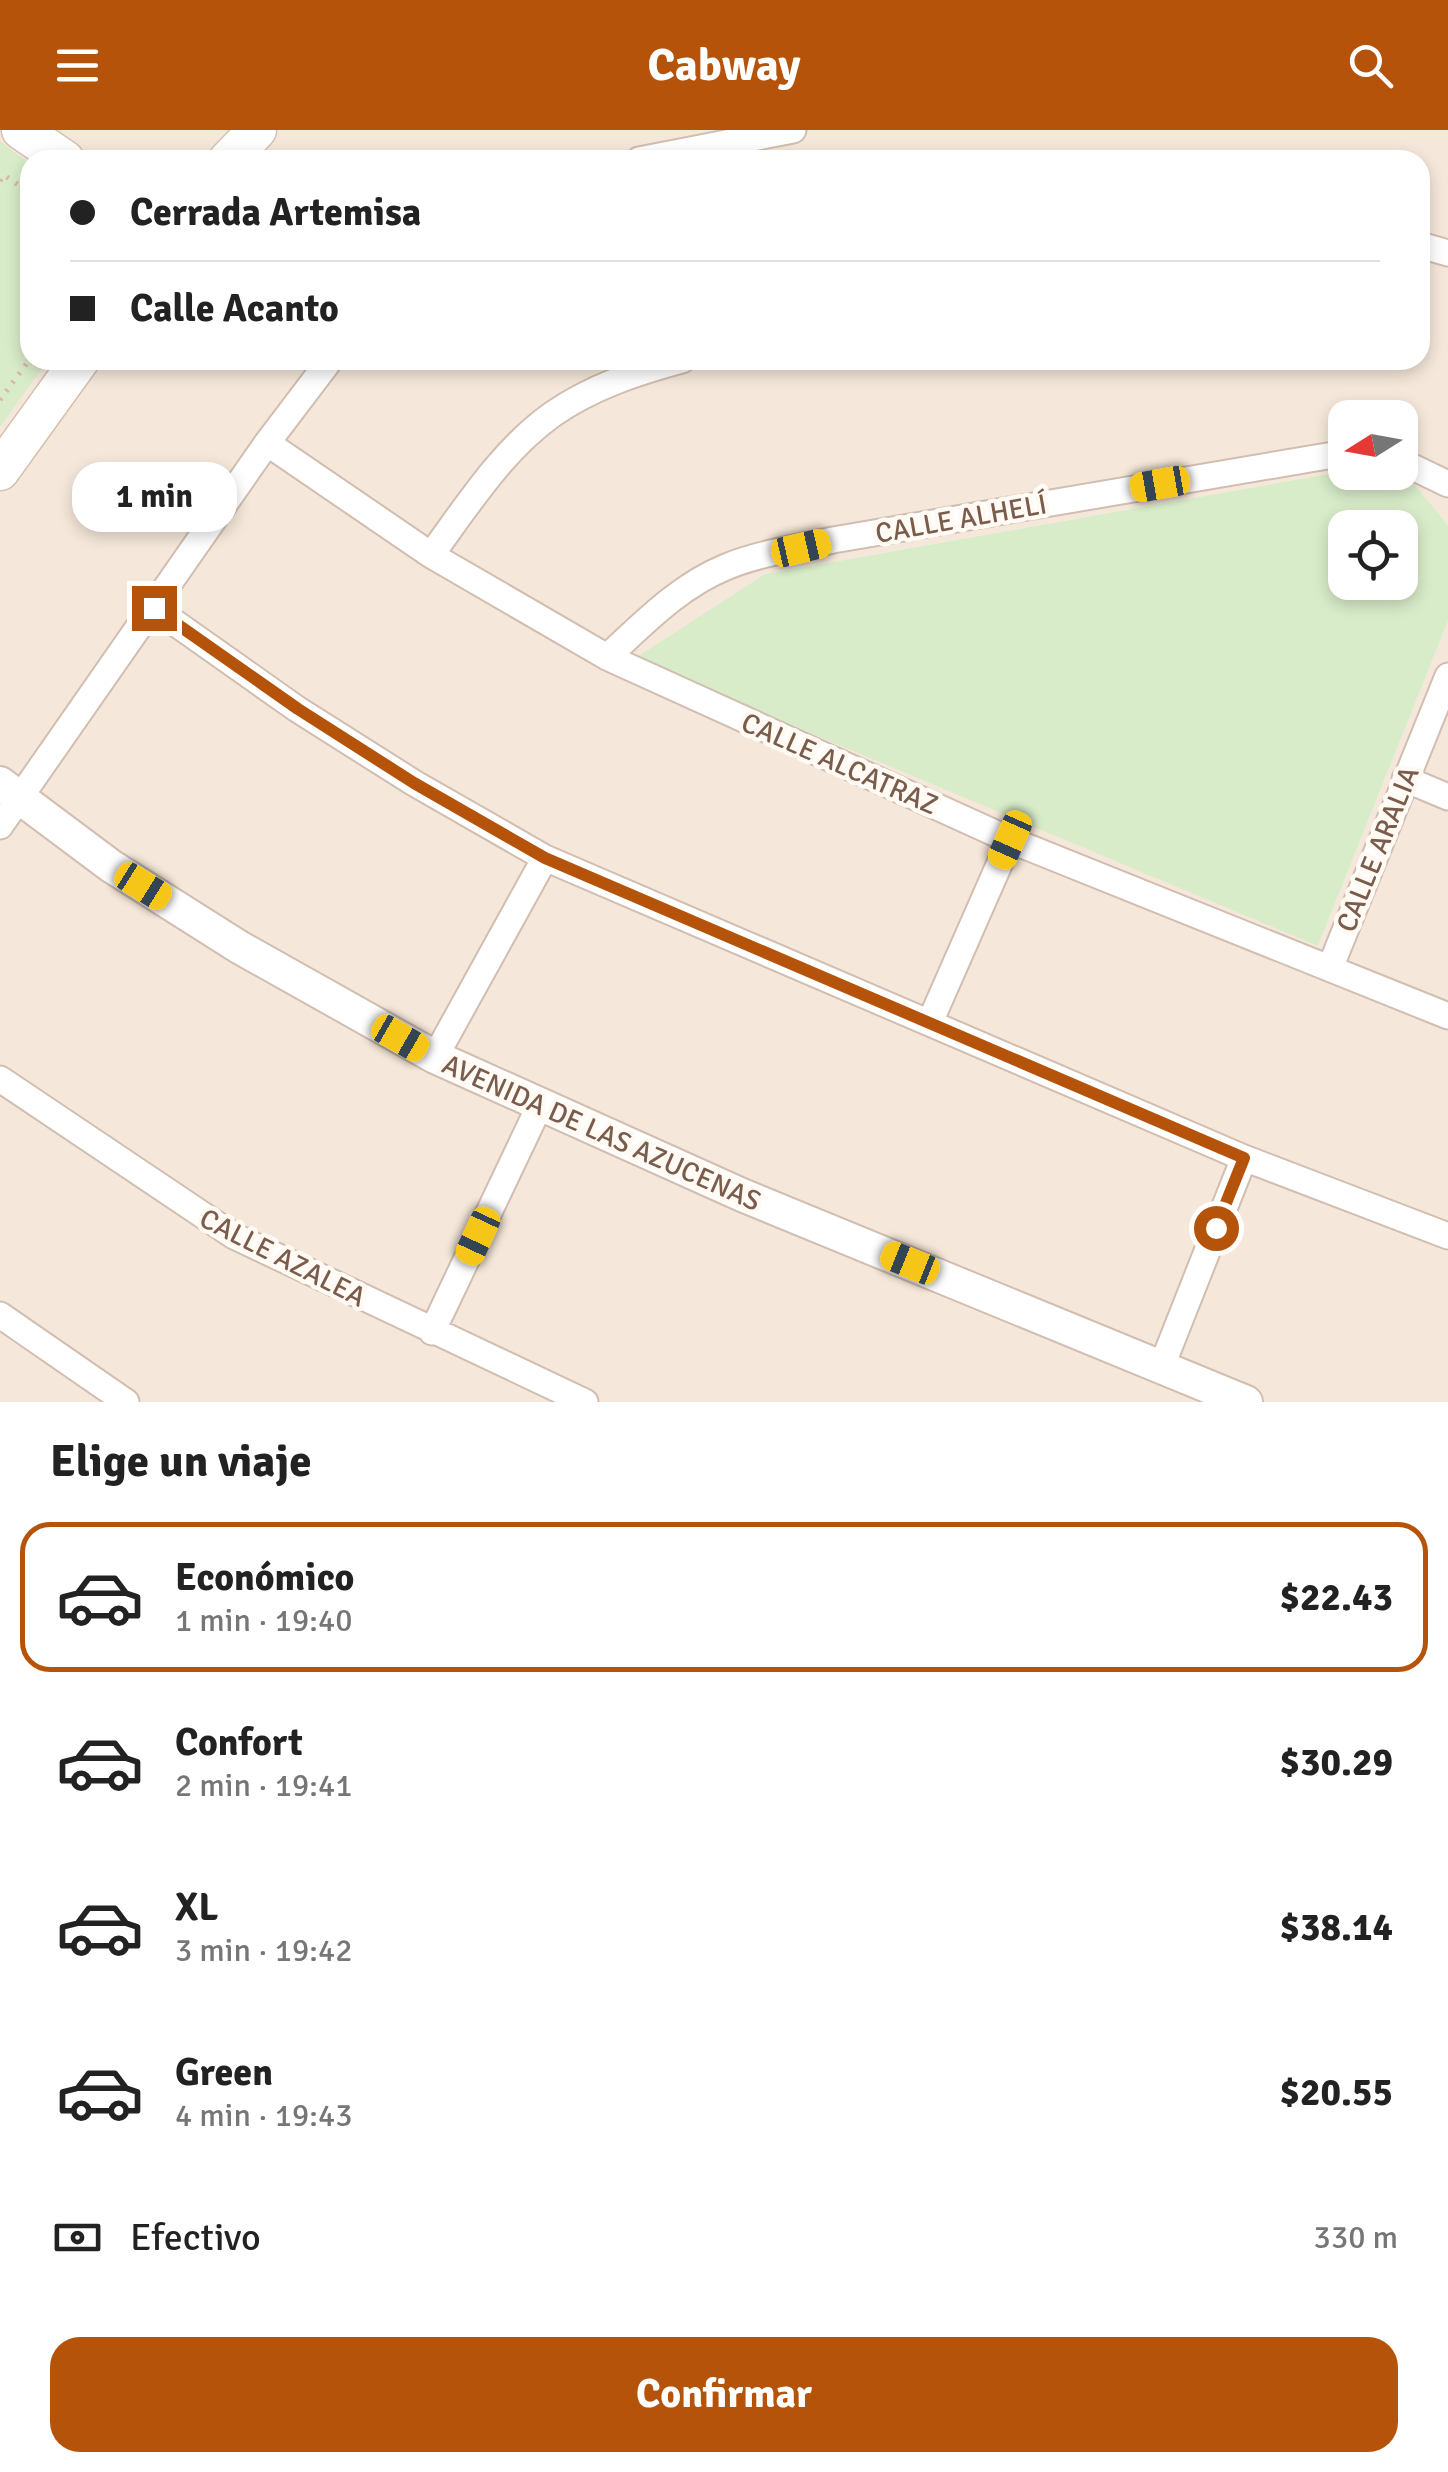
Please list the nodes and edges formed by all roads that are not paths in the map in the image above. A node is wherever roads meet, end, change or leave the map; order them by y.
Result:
1 (21, 130) edge
2 (257, 130) edge
3 (793, 130) edge
4 (50, 150) edge
5 (238, 150) edge
6 (690, 150) edge
7 (73, 370) edge
8 (322, 370) edge
9 (645, 370) edge
10 (267, 442) junction
11 (1328, 456) edge
12 (1418, 470) edge
13 (0, 471) edge
14 (1448, 484) edge
15 (431, 555) junction
16 (154, 608) junction
17 (607, 657) junction
18 (1448, 676) edge
19 (1405, 779) junction
20 (10, 790) edge
21 (1448, 797) edge
22 (0, 826) edge
23 (1010, 840) junction
24 (545, 858) junction
25 (1330, 968) junction
26 (1448, 1016) edge
27 (930, 1022) junction
28 (435, 1057) junction
29 (0, 1078) edge
30 (538, 1107) junction
31 (1244, 1158) junction
32 (1448, 1236) edge
33 (0, 1315) edge
34 (432, 1332) junction
35 (1161, 1368) junction
36 (126, 1402) edge
37 (585, 1402) edge
38 (1246, 1402) edge

1 - 4 main road
2 - 5 main road
3 - 6 street
7 - 13 main road
8 - 10 street
9 - 15 street
10 - 15 street, CALLE ALCATRAZ
10 - 16 street
11 - 17 street, CALLE ALHELÍ
12 - 14 street
15 - 17 street, CALLE ALCATRAZ
16 - 20 street
16 - 24 street
17 - 23 street, CALLE ALCATRAZ
18 - 19 street, CALLE ARALIA
19 - 21 street
19 - 25 street, CALLE ARALIA
20 - 22 street
20 - 28 street, AVENIDA DE LAS AZUCENAS
23 - 25 street, CALLE ALCATRAZ
23 - 27 street
24 - 27 street
24 - 28 street
25 - 26 street, CALLE ALCATRAZ
27 - 31 street
28 - 30 street, AVENIDA DE LAS AZUCENAS
29 - 34 street, CALLE AZALEA
30 - 34 street
30 - 35 street, AVENIDA DE LAS AZUCENAS
31 - 32 street
31 - 35 street
33 - 36 street
34 - 37 street, CALLE AZALEA
35 - 38 street, AVENIDA DE LAS AZUCENAS

